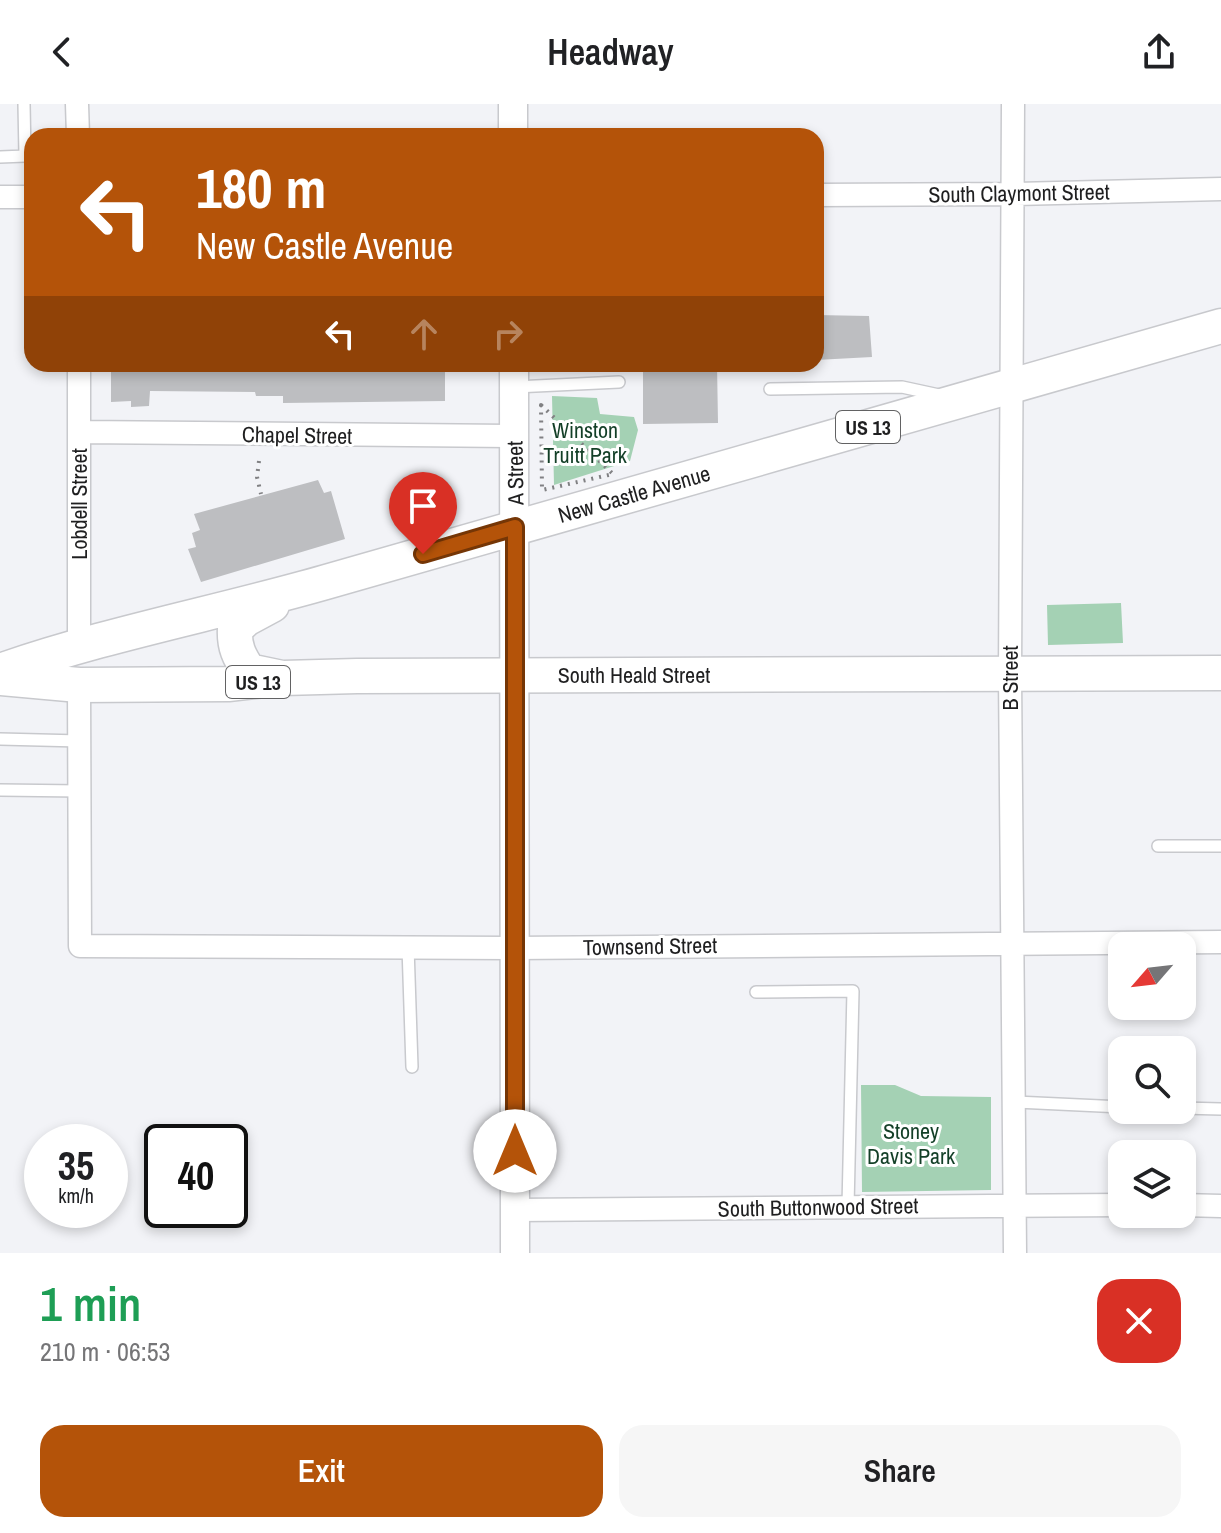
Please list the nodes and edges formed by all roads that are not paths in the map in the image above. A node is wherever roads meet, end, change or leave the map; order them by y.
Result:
1 (24, 104) edge
2 (77, 104) edge
3 (513, 104) edge
4 (1013, 104) edge
5 (24, 128) edge
6 (78, 128) edge
7 (513, 128) edge
8 (24, 156) edge
9 (0, 157) edge
10 (1221, 189) edge
11 (1014, 194) junction
12 (824, 195) edge
13 (0, 197) edge
14 (24, 197) edge
15 (1221, 326) edge
16 (79, 372) edge
17 (514, 375) edge
18 (619, 382) dead end
19 (1010, 387) junction
20 (770, 389) dead end
21 (963, 400) junction
22 (80, 432) junction
23 (514, 436) junction
24 (515, 527) junction
25 (304, 588) junction
26 (79, 644) junction
27 (0, 671) edge
28 (1221, 673) edge
29 (515, 675) junction
30 (1010, 675) junction
31 (0, 678) edge
32 (283, 678) junction
33 (79, 685) junction
34 (0, 739) edge
35 (80, 741) junction
36 (0, 790) edge
37 (80, 791) junction
38 (1158, 846) dead end
39 (1221, 846) edge
40 (1221, 942) edge
41 (1011, 943) junction
42 (408, 947) junction
43 (514, 948) junction
44 (756, 992) dead end
45 (412, 1067) dead end
46 (1014, 1102) junction
47 (1108, 1106) edge
48 (1196, 1108) edge
49 (1221, 1109) edge
50 (1014, 1205) junction
51 (1108, 1205) edge
52 (1196, 1205) edge
53 (848, 1206) junction
54 (1221, 1206) edge
55 (515, 1210) junction
56 (515, 1253) edge
57 (1015, 1253) edge

1 - 5 lane
2 - 6 street
3 - 7 street
4 - 11 street, B Street
8 - 9 lane
10 - 11 street, South Claymont Street
11 - 12 street, South Claymont Street
11 - 19 street, B Street
13 - 14 street
15 - 19 main road, New Castle Avenue / US 13
16 - 22 street, Lobdell Street
17 - 18 lane
17 - 23 street, A Street
19 - 21 main road, New Castle Avenue / US 13
19 - 30 street, B Street
20 - 21 lane
21 - 24 main road, New Castle Avenue / US 13
22 - 23 street, Chapel Street
22 - 26 street, Lobdell Street
23 - 24 street, A Street
24 - 25 main road, New Castle Avenue / US 13
24 - 29 street, A Street
25 - 26 main road, New Castle Avenue / US 13
25 - 32 main road
26 - 27 main road, New Castle Avenue / US 13
28 - 30 main road, South Heald Street / US 13
29 - 30 main road, South Heald Street / US 13
29 - 32 main road, South Heald Street / US 13
29 - 43 street, A Street
30 - 41 street, B Street
31 - 33 main road, South Heald Street / US 13
32 - 33 main road, South Heald Street / US 13
33 - 35 street
34 - 35 lane
35 - 37 street
36 - 37 lane
37 - 42 street, Townsend Street
38 - 39 lane
40 - 41 street, Townsend Street
41 - 43 street, Townsend Street
41 - 46 street, B Street
42 - 43 street, Townsend Street
42 - 45 lane
43 - 55 street, A Street
44 - 53 lane
46 - 47 lane
46 - 50 street, B Street
48 - 49 lane
50 - 51 street, South Buttonwood Street
50 - 53 street, South Buttonwood Street
50 - 57 street, B Street
52 - 54 street
53 - 55 street, South Buttonwood Street
55 - 56 street, A Street

